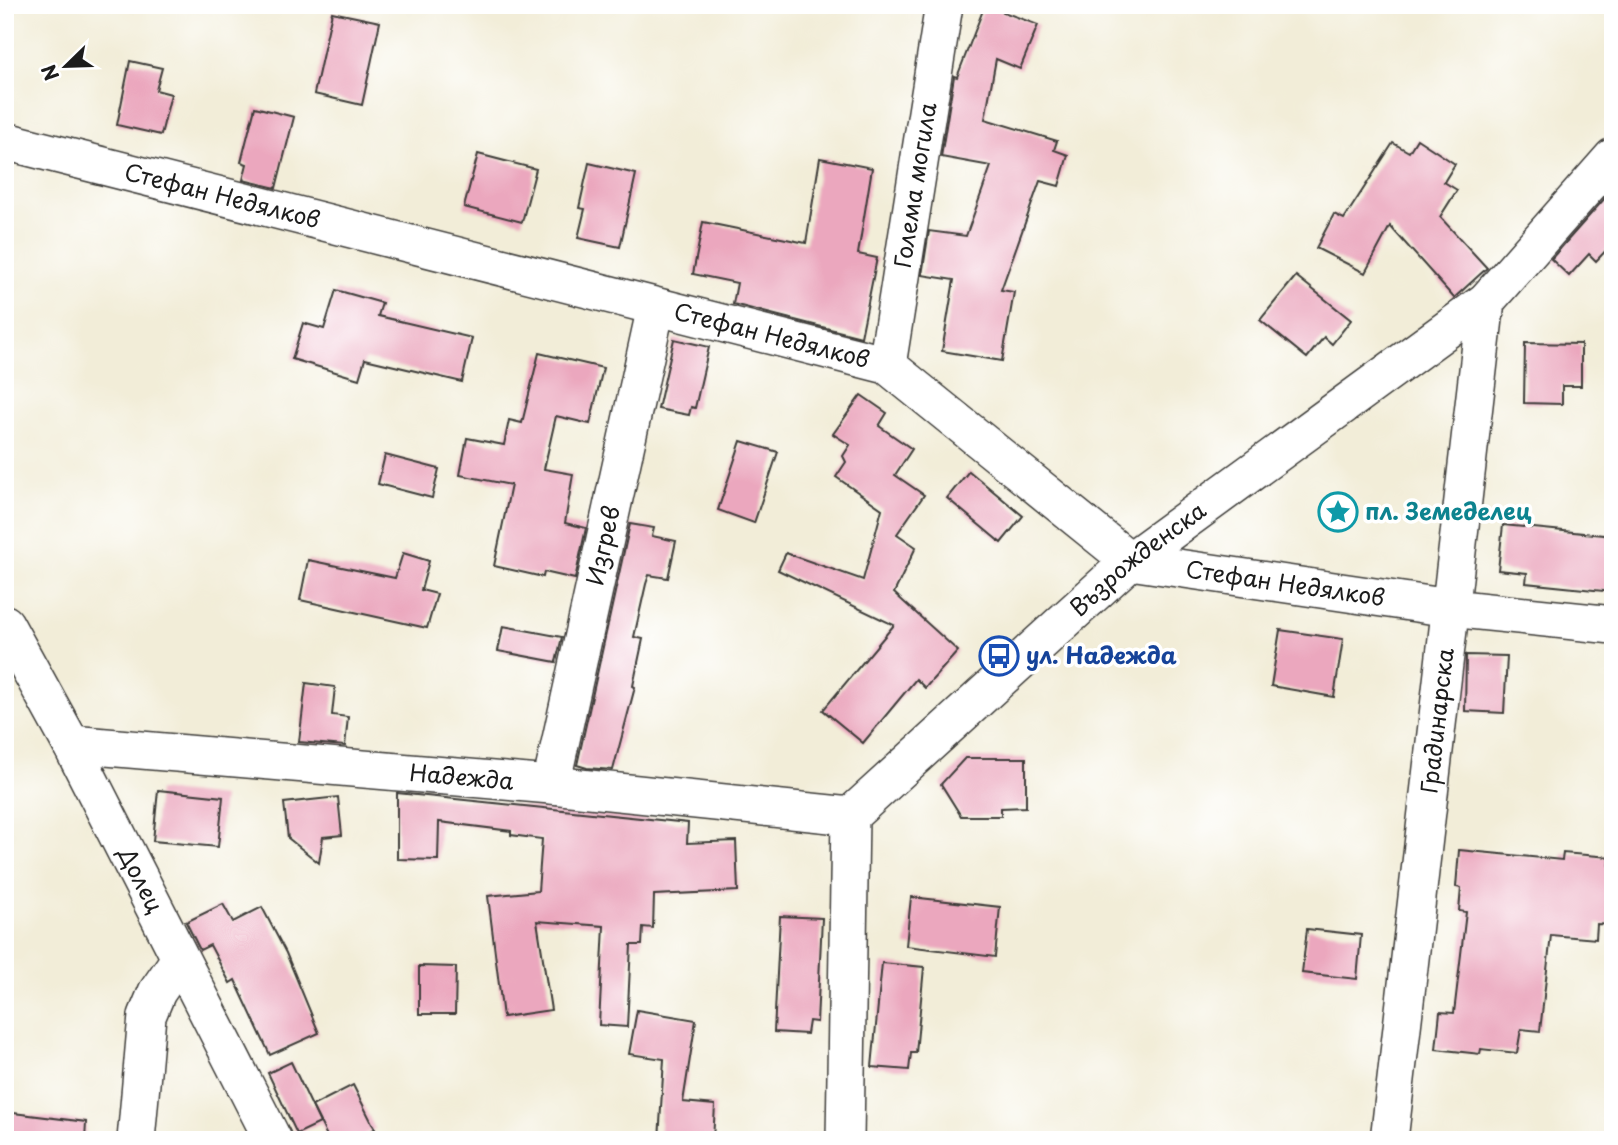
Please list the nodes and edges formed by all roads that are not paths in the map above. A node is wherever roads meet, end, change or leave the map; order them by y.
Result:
1 (944, 5) edge
2 (5, 141) edge
3 (1613, 157) edge
4 (1486, 301) junction
5 (656, 307) junction
6 (887, 365) junction
7 (1130, 561) junction
8 (1450, 608) junction
9 (5, 624) edge
10 (1613, 625) edge
11 (71, 744) junction
12 (551, 785) junction
13 (850, 816) junction
14 (179, 960) junction
15 (136, 1140) edge
16 (273, 1140) edge
17 (845, 1140) edge
18 (1388, 1140) edge

1 - 6 street, Голема могила
2 - 5 street, Стефан Недялков
3 - 4 street, Възрожденска
4 - 7 street, Възрожденска
4 - 8 street, Градинарска
5 - 6 street, Стефан Недялков
5 - 12 street, Изгрев
6 - 7 street, Стефан Недялков
7 - 8 street, Стефан Недялков
7 - 13 street, Възрожденска
8 - 10 street, Стефан Недялков
8 - 18 street, Градинарска
9 - 11 street, Долец
11 - 12 street, Надежда
11 - 14 street, Долец
12 - 13 street, Надежда
13 - 17 street
14 - 15 street
14 - 16 street, Долец

